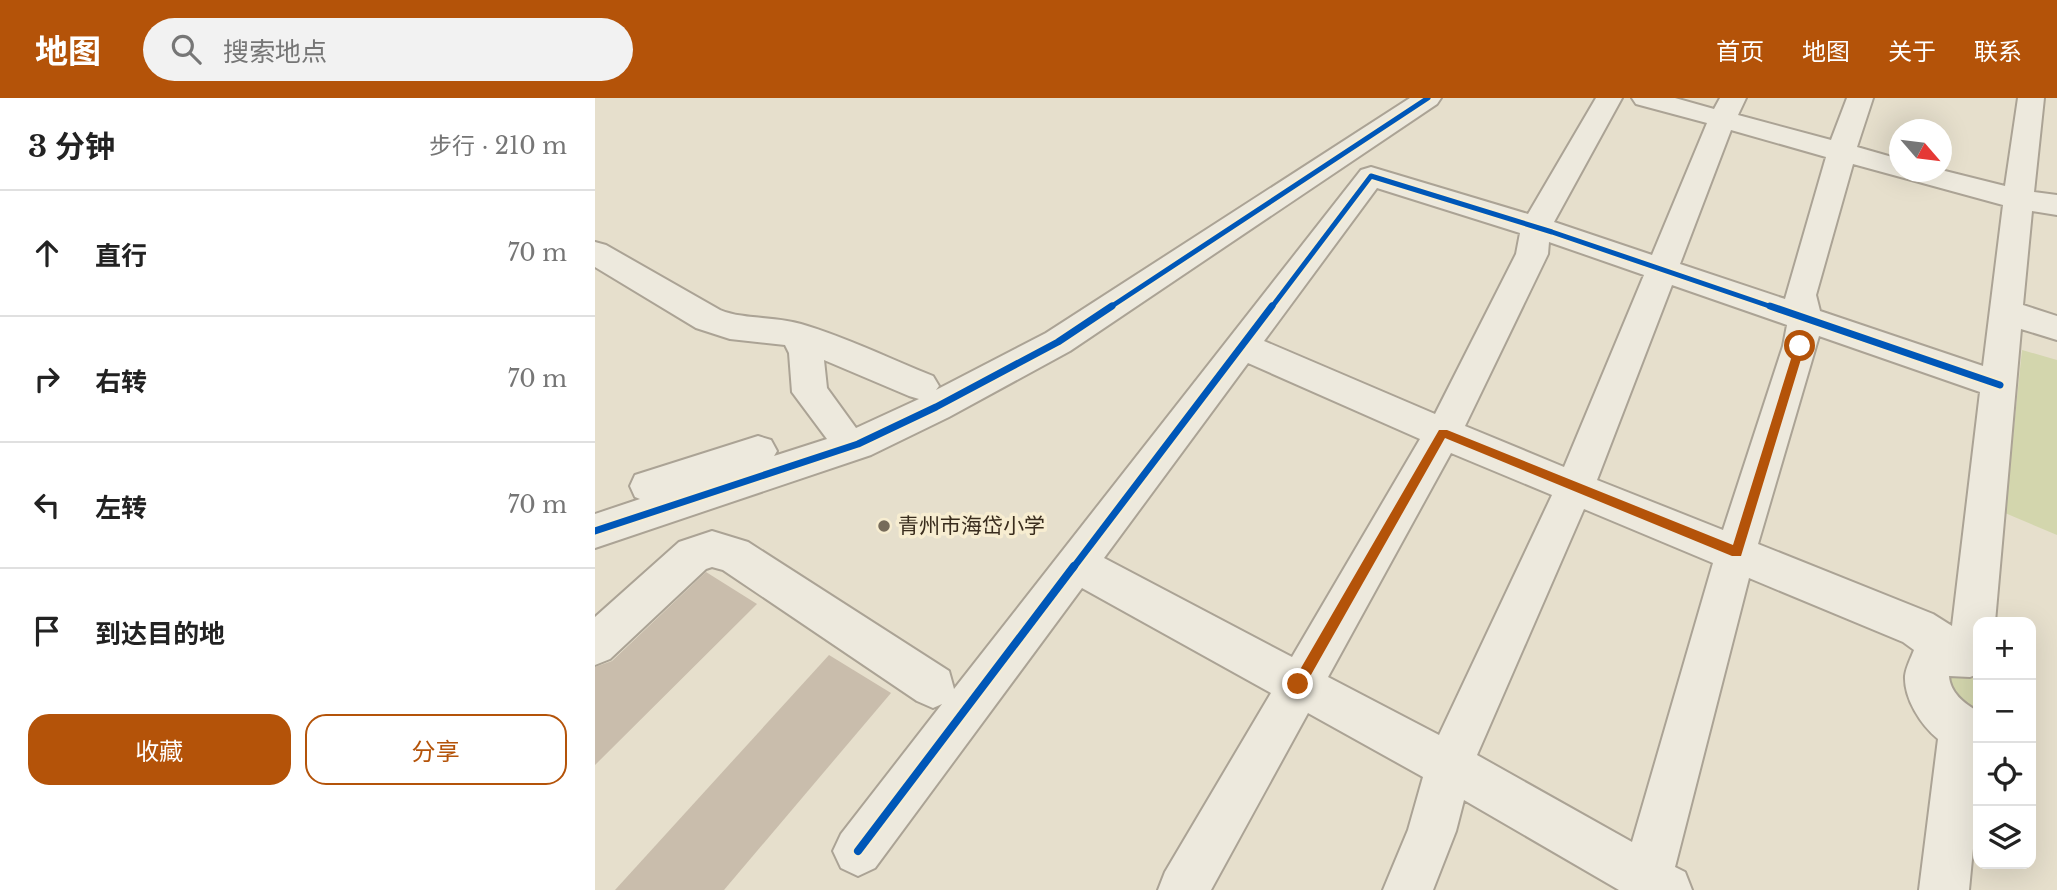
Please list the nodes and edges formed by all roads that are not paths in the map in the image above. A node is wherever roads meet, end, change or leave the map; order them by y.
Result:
1 (1397, 98) edge
2 (1428, 98) edge
3 (1609, 98) edge
4 (1645, 98) edge
5 (1860, 98) edge
6 (2031, 98) edge
7 (1727, 108) edge
8 (1841, 152) junction
9 (1889, 165) edge
10 (1952, 182) edge
11 (2018, 198) junction
12 (2057, 205) edge
13 (1536, 227) junction
14 (595, 253) edge
15 (1662, 269) junction
16 (2007, 312) junction
17 (1805, 316) junction
18 (2057, 328) edge
19 (797, 335) junction
20 (1242, 346) junction
21 (2000, 385) junction
22 (922, 386) junction
23 (838, 428) junction
24 (1443, 433) junction
25 (1575, 486) junction
26 (595, 505) edge
27 (595, 531) edge
28 (1737, 552) junction
29 (1076, 564) junction
30 (595, 645) edge
31 (1957, 645) edge
32 (1298, 684) junction
33 (933, 685) dead end
34 (1970, 731) edge
35 (1449, 766) junction
36 (858, 851) dead end
37 (1653, 886) edge
38 (1183, 890) edge
39 (1408, 890) edge
40 (1944, 890) edge

1 - 22 street
2 - 27 street
3 - 13 street
4 - 7 street
5 - 8 street
6 - 11 street
7 - 8 street
7 - 15 street
8 - 9 street
8 - 17 street
10 - 11 street
11 - 12 street
11 - 16 street
13 - 15 street
13 - 20 street
13 - 24 street
14 - 19 street
15 - 17 street
15 - 25 street
16 - 18 street
16 - 21 street
17 - 21 street
17 - 28 street
19 - 22 street
19 - 23 street
20 - 24 street
20 - 29 street
21 - 31 street
22 - 23 street
23 - 26 street
24 - 25 street
24 - 32 street
25 - 28 street
25 - 35 street
28 - 31 street
28 - 37 street
29 - 32 street
29 - 36 street
30 - 33 street
31 - 34 street
32 - 35 street
32 - 38 street
34 - 40 street
35 - 37 street
35 - 39 street

